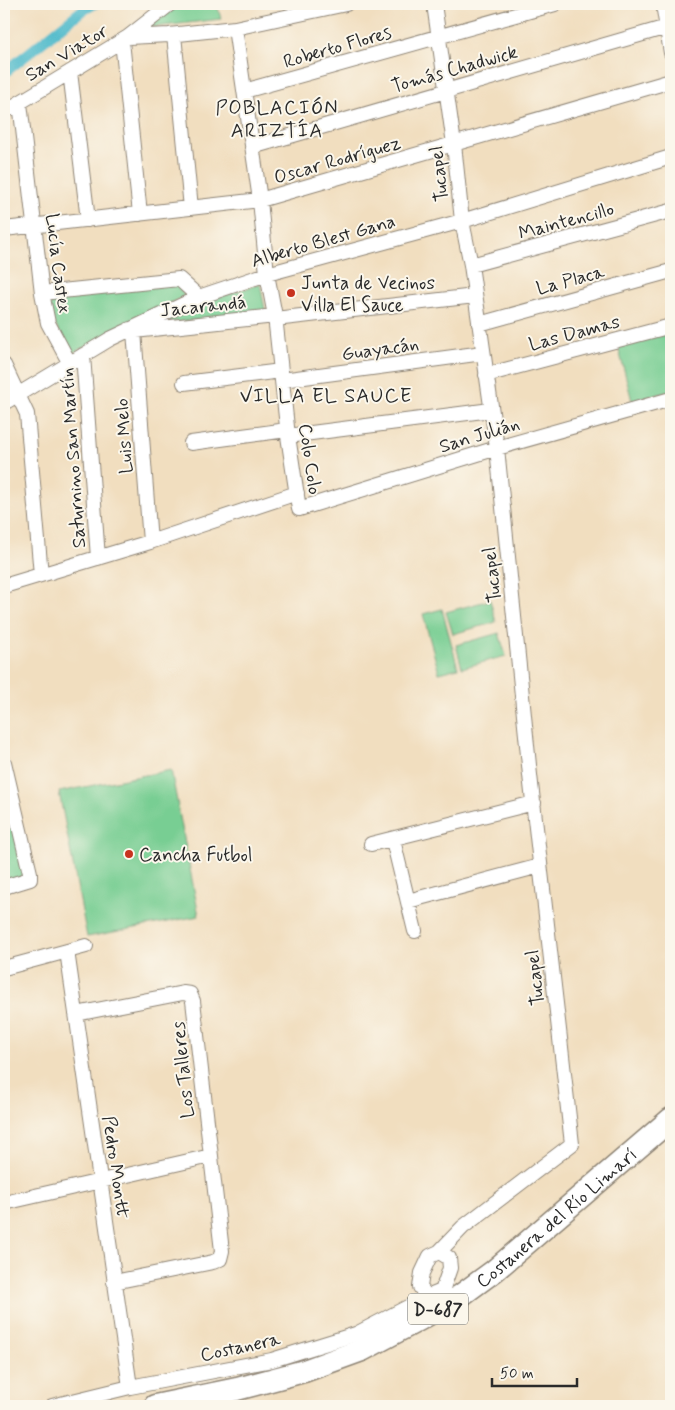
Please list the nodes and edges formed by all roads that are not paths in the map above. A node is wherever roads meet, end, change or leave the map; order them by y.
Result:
1 (170, 4) edge
2 (346, 4) edge
3 (434, 4) edge
4 (555, 4) edge
5 (663, 4) edge
6 (667, 27) junction
7 (235, 28) junction
8 (174, 35) junction
9 (439, 37) junction
10 (125, 39) junction
11 (671, 53) edge
12 (70, 72) junction
13 (671, 81) edge
14 (446, 90) junction
15 (244, 91) junction
16 (20, 103) junction
17 (4, 112) edge
18 (454, 144) junction
19 (252, 147) junction
20 (671, 156) edge
21 (260, 200) junction
22 (191, 208) junction
23 (671, 211) edge
24 (140, 214) junction
25 (88, 220) junction
26 (462, 221) junction
27 (35, 226) junction
28 (4, 229) edge
29 (471, 265) junction
30 (671, 271) edge
31 (267, 274) junction
32 (42, 293) junction
33 (475, 296) junction
34 (199, 297) junction
35 (275, 317) junction
36 (479, 324) junction
37 (671, 326) edge
38 (132, 330) junction
39 (483, 353) junction
40 (83, 355) junction
41 (69, 362) junction
42 (4, 365) edge
43 (281, 375) junction
44 (486, 375) junction
45 (184, 382) dead end
46 (18, 394) junction
47 (671, 399) edge
48 (4, 403) edge
49 (491, 410) junction
50 (288, 433) junction
51 (191, 443) dead end
52 (497, 448) junction
53 (296, 493) junction
54 (299, 509) joint
55 (150, 542) junction
56 (98, 558) junction
57 (41, 575) junction
58 (4, 586) edge
59 (4, 762) edge
60 (534, 804) junction
61 (9, 812) edge
62 (392, 840) junction
63 (371, 844) dead end
64 (540, 866) junction
65 (4, 887) edge
66 (408, 901) junction
67 (415, 931) dead end
68 (86, 946) dead end
69 (67, 951) junction
70 (4, 968) edge
71 (76, 1014) junction
72 (671, 1119) edge
73 (211, 1156) junction
74 (100, 1182) junction
75 (4, 1203) edge
76 (440, 1252) junction
77 (114, 1282) junction
78 (427, 1297) junction
79 (359, 1342) junction
80 (130, 1388) junction
81 (52, 1406) edge
82 (155, 1406) edge

1 - 10 street, San Viator
2 - 7 street
3 - 9 street, Tucapel
4 - 9 street, Roberto Flores
5 - 6 street
6 - 11 street
6 - 14 street, Tomás Chadwick
7 - 8 street
7 - 15 street, Colo Colo
8 - 10 street
8 - 22 street
9 - 14 street, Tucapel
9 - 15 street, Roberto Flores
10 - 12 street, San Viator
10 - 24 street
12 - 16 street, San Viator
12 - 25 street
13 - 18 street, Oscar Rodríguez
14 - 18 street, Tucapel
14 - 19 street, Tomás Chadwick
15 - 19 street, Colo Colo
16 - 17 street, San Viator
16 - 27 street, Lucía Castex
18 - 21 street, Oscar Rodríguez
18 - 26 street, Tucapel
19 - 21 street, Colo Colo
20 - 26 street, Alberto Blest Gana
21 - 22 street, Oscar Rodríguez
21 - 31 street, Colo Colo
22 - 24 street, Oscar Rodríguez
23 - 29 street, Maintencillo
24 - 25 street, Oscar Rodríguez
25 - 27 street, Oscar Rodríguez
26 - 29 street, Tucapel
26 - 31 street, Alberto Blest Gana
27 - 28 street, Oscar Rodríguez
27 - 32 street, Lucía Castex
29 - 33 street, Tucapel
30 - 36 street, La Placa
31 - 34 street, Alberto Blest Gana
31 - 35 street, Colo Colo
32 - 34 street
32 - 41 street, Lucía Castex
33 - 35 street, Jacarandá
33 - 36 street, Tucapel
34 - 38 street, Alberto Blest Gana
35 - 38 street, Jacarandá
35 - 43 street, Colo Colo
36 - 39 street, Tucapel
37 - 44 street, Las Damas
38 - 40 street, Alberto Blest Gana
38 - 55 street, Luis Melo
39 - 43 street, Guayacán
39 - 44 street, Tucapel
40 - 41 street, Alberto Blest Gana
40 - 56 street, Saturnino San Martín
41 - 46 street, Alberto Blest Gana
42 - 46 street
43 - 45 street, Guayacán
43 - 50 street, Colo Colo
44 - 49 street, Tucapel
46 - 48 street, Alberto Blest Gana
46 - 57 street
47 - 52 street, San Julián
49 - 50 street
49 - 52 street, Tucapel
50 - 51 street
50 - 53 street, Colo Colo
52 - 54 street, San Julián
52 - 60 street, Tucapel
53 - 54 street, Colo Colo
53 - 55 street
55 - 56 street
56 - 57 street
57 - 58 street
59 - 61 street
60 - 62 street
60 - 64 street, Tucapel
61 - 65 street
62 - 63 street
62 - 66 street
64 - 66 street
64 - 76 street, Tucapel
66 - 67 street
68 - 69 street
69 - 70 street
69 - 71 street, Pedro Montt
71 - 73 street, Los Talleres
71 - 74 street, Pedro Montt
72 - 79 highway, Costanera del Río Limarí / D-687
73 - 74 street
73 - 77 street, Los Talleres
74 - 75 street
74 - 77 street, Pedro Montt
76 - 78 street
76 - 78 street, Costanera
77 - 80 street, Pedro Montt
78 - 79 street, Costanera
79 - 80 street, Costanera
79 - 82 highway, Costanera del Río Limarí / D-687
80 - 81 street, Costanera

